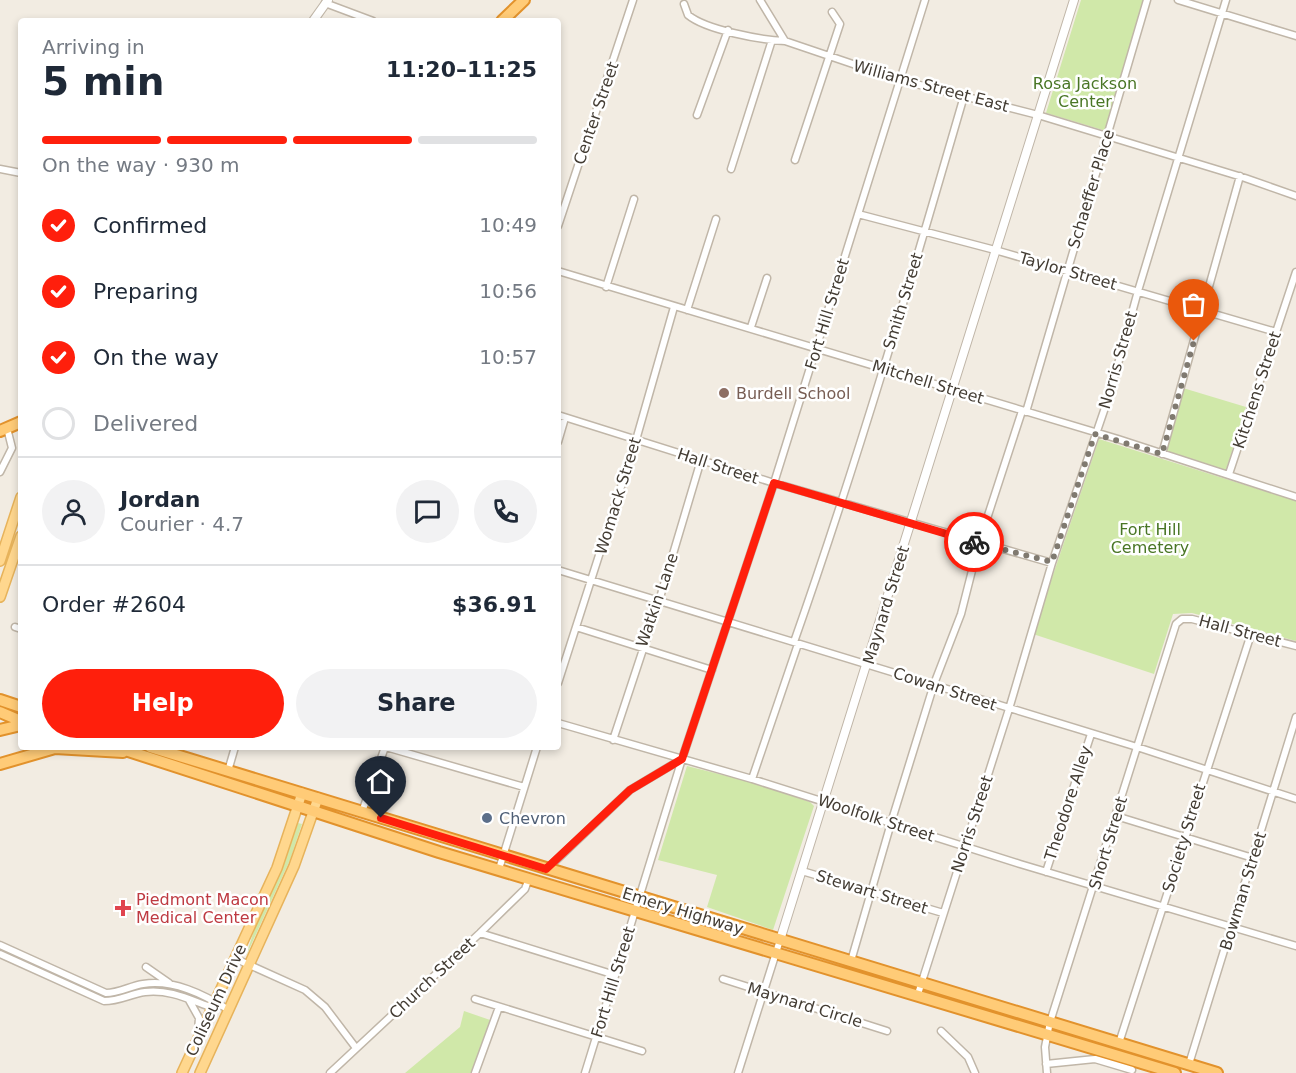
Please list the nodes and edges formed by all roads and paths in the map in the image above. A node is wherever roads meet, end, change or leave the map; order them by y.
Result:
1 (524, 0) edge
2 (633, 0) edge
3 (760, 0) edge
4 (925, 0) edge
5 (1074, 0) edge
6 (1147, 0) edge
7 (1178, 0) edge
8 (1226, 0) edge
9 (326, 2) edge
10 (684, 4) dead end
11 (832, 12) dead end
12 (1222, 13) junction
13 (315, 18) edge
14 (366, 18) edge
15 (505, 18) edge
16 (729, 30) junction
17 (1296, 36) edge
18 (772, 40) junction
19 (785, 41) junction
20 (830, 57) junction
21 (900, 80) junction
22 (964, 96) junction
23 (697, 115) dead end
24 (1038, 115) junction
25 (1107, 137) junction
26 (1178, 157) junction
27 (795, 160) dead end
28 (0, 169) edge
29 (732, 169) dead end
30 (18, 172) edge
31 (1240, 176) junction
32 (1296, 196) edge
33 (634, 199) dead end
34 (858, 214) junction
35 (561, 217) edge
36 (716, 219) dead end
37 (925, 231) junction
38 (995, 250) junction
39 (1066, 270) junction
40 (561, 272) edge
41 (1296, 272) edge
42 (767, 278) dead end
43 (606, 287) junction
44 (1138, 291) junction
45 (674, 307) junction
46 (687, 310) junction
47 (1204, 310) junction
48 (751, 327) junction
49 (1276, 332) junction
50 (816, 347) junction
51 (883, 368) junction
52 (952, 390) junction
53 (1024, 412) junction
54 (561, 416) edge
55 (565, 418) junction
56 (18, 423) edge
57 (3, 430) edge
58 (561, 432) edge
59 (1095, 434) junction
60 (636, 440) junction
61 (1162, 454) junction
62 (701, 460) junction
63 (0, 472) edge
64 (1229, 474) junction
65 (774, 483) junction
66 (1296, 497) edge
67 (841, 503) junction
68 (18, 506) edge
69 (911, 524) junction
70 (979, 543) junction
71 (18, 545) edge
72 (0, 561) edge
73 (1052, 562) junction
74 (561, 571) edge
75 (591, 580) junction
76 (0, 597) edge
77 (659, 601) junction
78 (1184, 618) joint
79 (728, 622) junction
80 (576, 627) junction
81 (1251, 634) junction
82 (796, 643) junction
83 (1296, 646) edge
84 (641, 648) junction
85 (867, 664) junction
86 (712, 670) junction
87 (561, 674) edge
88 (934, 684) junction
89 (0, 700) edge
90 (18, 706) edge
91 (1009, 709) junction
92 (0, 712) edge
93 (1296, 717) edge
94 (18, 720) edge
95 (561, 724) edge
96 (18, 726) edge
97 (0, 730) edge
98 (1091, 734) junction
99 (612, 740) junction
100 (1137, 747) junction
101 (49, 750) edge
102 (100, 750) edge
103 (234, 750) edge
104 (385, 750) edge
105 (396, 750) edge
106 (536, 750) edge
107 (149, 751) edge
108 (682, 759) junction
109 (0, 765) edge
110 (1206, 770) junction
111 (228, 771) junction
112 (658, 776) junction
113 (676, 779) junction
114 (752, 779) junction
115 (524, 787) junction
116 (1273, 791) junction
117 (302, 793) junction
118 (318, 798) junction
119 (1296, 799) edge
120 (824, 802) junction
121 (299, 807) junction
122 (314, 812) junction
123 (362, 812) junction
124 (1116, 816) junction
125 (891, 823) junction
126 (1184, 837) junction
127 (965, 847) junction
128 (503, 856) junction
129 (1253, 858) junction
130 (499, 869) junction
131 (546, 869) junction
132 (802, 871) junction
133 (1046, 872) junction
134 (529, 879) junction
135 (1094, 886) junction
136 (870, 891) junction
137 (640, 898) junction
138 (1163, 908) junction
139 (636, 911) junction
140 (943, 913) junction
141 (1232, 928) junction
142 (480, 933) junction
143 (0, 945) edge
144 (779, 946) junction
145 (1296, 946) edge
146 (0, 954) edge
147 (234, 958) junction
148 (851, 961) junction
149 (250, 964) junction
150 (146, 967) dead end
151 (615, 975) junction
152 (723, 979) dead end
153 (921, 982) junction
154 (169, 984) junction
155 (764, 992) junction
156 (918, 994) junction
157 (189, 999) junction
158 (475, 999) dead end
159 (213, 1005) junction
160 (499, 1007) junction
161 (229, 1010) junction
162 (1050, 1022) junction
163 (887, 1030) dead end
164 (941, 1031) dead end
165 (1046, 1034) junction
166 (596, 1038) junction
167 (197, 1040) junction
168 (1119, 1043) junction
169 (356, 1048) junction
170 (642, 1051) dead end
171 (1046, 1064) junction
172 (1189, 1064) junction
173 (1132, 1070) dead end
174 (182, 1073) edge
175 (200, 1073) edge
176 (330, 1073) edge
177 (475, 1073) edge
178 (585, 1073) edge
179 (738, 1073) edge
180 (975, 1073) edge
181 (1047, 1073) edge
182 (1175, 1073) edge
183 (1217, 1073) edge

1 - 15 highway
2 - 35 street, Center Street
3 - 19 street
4 - 21 street, Fort Hill Street
5 - 24 street, Maynard Street
6 - 25 street, Schaeffer Place
7 - 12 street
8 - 12 street, Norris Street
9 - 13 street
9 - 14 street
10 - 16 street, Williams Street East
11 - 20 street
12 - 17 street
12 - 26 street, Norris Street
16 - 18 street, Williams Street East
16 - 23 street
18 - 19 street, Williams Street East
18 - 29 street
19 - 20 street, Williams Street East
20 - 21 street, Williams Street East
20 - 27 street
21 - 22 street, Williams Street East
21 - 34 street, Fort Hill Street
22 - 24 street, Williams Street East
22 - 37 street, Smith Street
24 - 25 street, Williams Street East
24 - 38 street, Maynard Street
25 - 26 street, Williams Street East
25 - 39 street, Schaeffer Place
26 - 31 street, Williams Street East
26 - 44 street, Norris Street
28 - 30 street
31 - 32 street, Williams Street East
31 - 47 street
33 - 43 street
34 - 37 street, Taylor Street
34 - 50 street, Fort Hill Street
36 - 46 street
37 - 38 street, Taylor Street
37 - 51 street, Smith Street
38 - 39 street, Taylor Street
38 - 52 street, Maynard Street
39 - 44 street, Taylor Street
39 - 53 street, Schaeffer Place
40 - 43 street, Mitchell Street
41 - 49 street, Kitchens Street
42 - 48 street
43 - 45 street, Mitchell Street
44 - 47 street, Taylor Street
44 - 59 street, Norris Street
45 - 46 street, Mitchell Street
45 - 60 street, Womack Street
46 - 48 street, Mitchell Street
47 - 49 street, Taylor Street
47 - 61 street
48 - 50 street, Mitchell Street
49 - 64 street, Kitchens Street
50 - 51 street, Mitchell Street
50 - 65 street, Fort Hill Street
51 - 52 street, Mitchell Street
51 - 67 street, Smith Street
52 - 53 street, Mitchell Street
52 - 69 street, Maynard Street
53 - 59 street, Mitchell Street
53 - 70 street, Schaeffer Place
54 - 55 street, Hall Street
55 - 58 street
55 - 60 street, Hall Street
56 - 57 highway
57 - 63 street
59 - 61 street, Mitchell Street
59 - 73 street, Norris Street
60 - 62 street, Hall Street
60 - 75 street, Womack Street
61 - 64 street, Mitchell Street
62 - 65 street, Hall Street
62 - 77 street, Watkin Lane
64 - 66 street, Mitchell Street
65 - 67 street, Hall Street
65 - 79 street, Fort Hill Street
67 - 69 street, Hall Street
67 - 82 street, Smith Street
68 - 72 main road
69 - 70 street, Hall Street
69 - 85 street, Maynard Street
70 - 73 street, Hall Street
70 - 88 street, Schaeffer Place
71 - 76 main road
73 - 91 street, Norris Street
74 - 75 street, Cowan Street
75 - 77 street, Cowan Street
75 - 80 street, Womack Street
77 - 79 street, Cowan Street
77 - 84 street, Watkin Lane
78 - 81 street, Hall Street
78 - 100 street, Short Street
79 - 82 street, Cowan Street
79 - 86 street, Fort Hill Street
80 - 84 street
80 - 87 street, Womack Street
81 - 83 street, Hall Street
81 - 110 street, Society Street
82 - 85 street, Cowan Street
82 - 114 street, Smith Street
84 - 86 street
84 - 99 street, Watkin Lane
85 - 88 street, Cowan Street
85 - 120 street, Maynard Street
86 - 108 street, Fort Hill Street
88 - 91 street, Cowan Street
88 - 125 street, Schaeffer Place
89 - 90 highway
91 - 98 street, Cowan Street
91 - 127 street, Norris Street
92 - 94 highway
93 - 116 street, Bowman Street
95 - 99 street, Woolfolk Street
96 - 97 highway
98 - 100 street, Cowan Street
98 - 133 street, Theodore Alley
99 - 108 street, Woolfolk Street
100 - 110 street, Cowan Street
100 - 124 street, Short Street
101 - 109 highway
102 - 107 highway
103 - 111 street
104 - 123 street
105 - 115 street
106 - 115 street
107 - 111 highway, Emery Highway
107 - 121 highway, Emery Highway
108 - 112 street
108 - 113 street, Fort Hill Street
108 - 114 street, Woolfolk Street
110 - 116 street, Cowan Street
110 - 126 street, Society Street
111 - 117 highway, Emery Highway
112 - 113 street
112 - 131 street
113 - 137 street, Fort Hill Street
114 - 120 street, Woolfolk Street
115 - 128 street
116 - 119 street, Cowan Street
116 - 129 street, Bowman Street
117 - 118 highway, Emery Highway
117 - 121 main road, Coliseum Drive
118 - 122 main road, Coliseum Drive
118 - 123 highway, Emery Highway
120 - 125 street, Woolfolk Street
120 - 132 street, Maynard Street
121 - 122 highway, Emery Highway
121 - 147 main road, Coliseum Drive
122 - 130 highway, Emery Highway
122 - 149 main road, Coliseum Drive
123 - 128 highway, Emery Highway
124 - 126 street
124 - 135 street, Short Street
125 - 127 street, Woolfolk Street
125 - 136 street, Schaeffer Place
126 - 129 street
126 - 138 street, Society Street
127 - 133 street, Woolfolk Street
127 - 140 street, Norris Street
128 - 130 street
128 - 131 highway, Emery Highway
129 - 141 street, Bowman Street
130 - 134 highway, Emery Highway
131 - 137 highway, Emery Highway
132 - 136 street, Stewart Street
132 - 144 street, Maynard Street
133 - 135 street, Woolfolk Street
134 - 139 highway, Emery Highway
134 - 142 street, Church Street
135 - 138 street, Woolfolk Street
135 - 162 street, Short Street
136 - 140 street, Stewart Street
136 - 148 street, Schaeffer Place
137 - 139 street, Fort Hill Street
137 - 144 highway, Emery Highway
138 - 141 street, Woolfolk Street
138 - 168 street, Society Street
139 - 144 highway, Emery Highway
139 - 151 street, Fort Hill Street
140 - 153 street, Norris Street
141 - 145 street, Woolfolk Street
141 - 172 street, Bowman Street
142 - 151 street
142 - 169 street, Church Street
143 - 154 street
144 - 148 highway, Emery Highway
144 - 155 street, Maynard Street
144 - 156 highway, Emery Highway
146 - 157 street
147 - 149 street
147 - 159 main road, Coliseum Drive
148 - 153 highway, Emery Highway
149 - 161 main road, Coliseum Drive
149 - 169 street
150 - 154 street
151 - 166 street, Fort Hill Street
152 - 155 street, Maynard Circle
153 - 156 street, Norris Street
153 - 162 highway, Emery Highway
154 - 159 street
155 - 163 street, Maynard Circle
155 - 179 street, Maynard Street
156 - 165 highway, Emery Highway
157 - 159 street
157 - 167 street
158 - 160 street
159 - 161 street
159 - 167 main road, Coliseum Drive
160 - 166 street
160 - 177 street
161 - 175 main road, Coliseum Drive
162 - 165 street, Short Street
162 - 168 highway, Emery Highway
164 - 180 street
165 - 171 street, Short Street
165 - 182 highway, Emery Highway
166 - 170 street
166 - 178 street, Fort Hill Street
167 - 174 main road, Coliseum Drive
168 - 172 highway, Emery Highway
169 - 176 street, Church Street
171 - 173 street
171 - 181 street, Short Street
172 - 183 highway, Emery Highway

